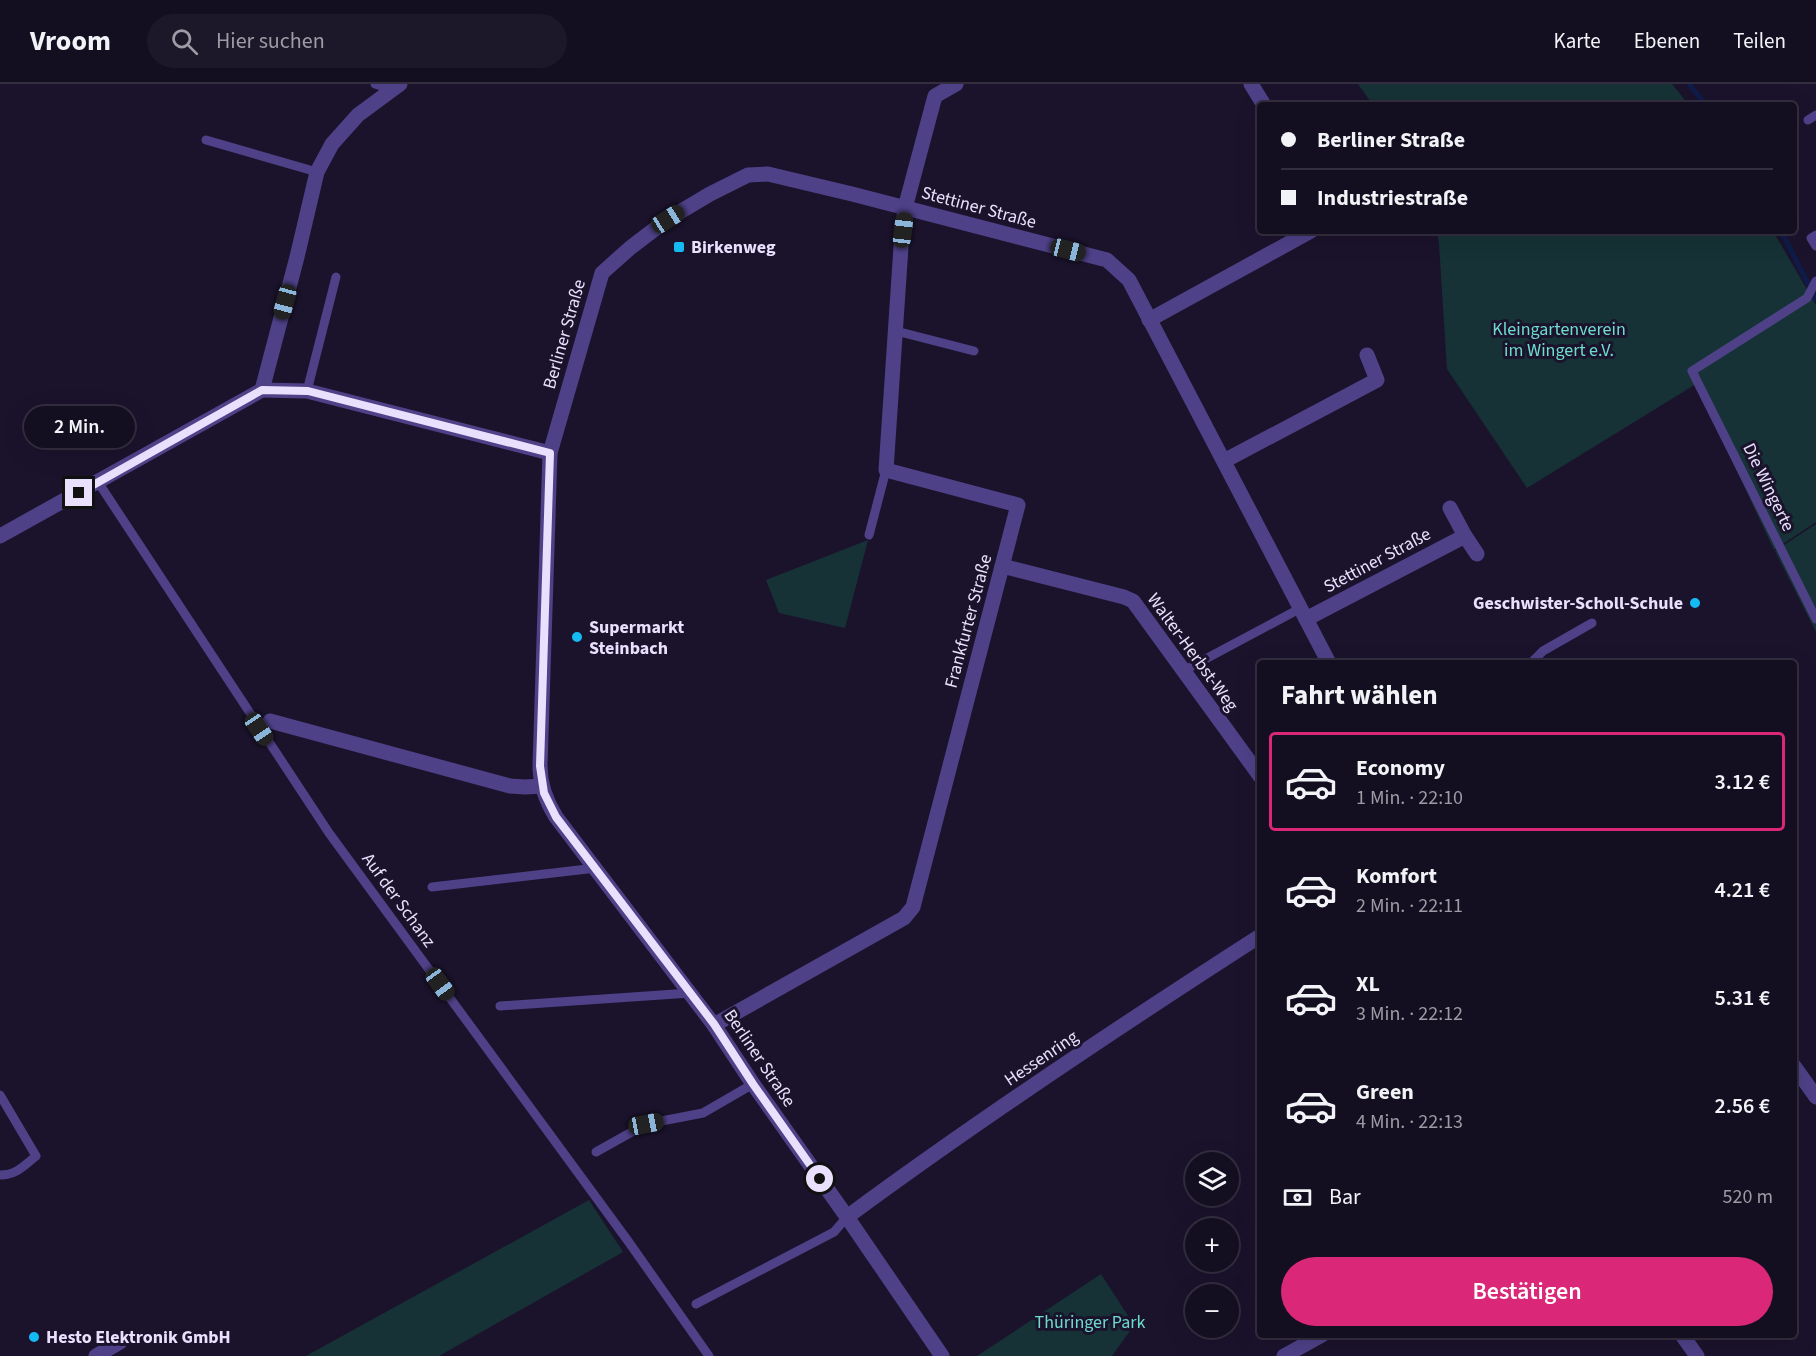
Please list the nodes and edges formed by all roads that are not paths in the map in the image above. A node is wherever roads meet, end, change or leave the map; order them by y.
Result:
1 (375, 84) edge
2 (956, 84) edge
3 (1251, 84) edge
4 (395, 86) edge
5 (1262, 102) edge
6 (206, 140) dead end
7 (317, 172) junction
8 (905, 208) junction
9 (1306, 234) edge
10 (1816, 235) edge
11 (1816, 246) edge
12 (336, 277) dead end
13 (1816, 281) edge
14 (1149, 320) junction
15 (896, 331) junction
16 (974, 351) dead end
17 (1367, 355) dead end
18 (262, 390) junction
19 (308, 391) junction
20 (550, 453) junction
21 (1224, 461) junction
22 (886, 470) junction
23 (98, 482) junction
24 (1450, 508) dead end
25 (869, 535) dead end
26 (0, 536) edge
27 (1465, 536) junction
28 (1477, 554) dead end
29 (1002, 566) junction
30 (1304, 613) junction
31 (1816, 619) edge
32 (1592, 623) dead end
33 (1328, 660) edge
34 (1534, 660) edge
35 (1183, 671) junction
36 (270, 721) dead end
37 (1257, 772) edge
38 (542, 786) junction
39 (596, 868) junction
40 (432, 887) dead end
41 (1257, 938) edge
42 (690, 993) junction
43 (500, 1005) dead end
44 (714, 1024) junction
45 (1797, 1070) edge
46 (753, 1084) junction
47 (0, 1095) edge
48 (1816, 1097) edge
49 (596, 1152) dead end
50 (0, 1175) edge
51 (847, 1216) junction
52 (696, 1304) dead end
53 (1317, 1338) edge
54 (1684, 1338) edge
55 (120, 1342) dead end
56 (96, 1356) edge
57 (709, 1356) edge
58 (942, 1356) edge
59 (1284, 1356) edge
60 (1696, 1356) edge

1 - 4 lane
2 - 8 street, Stettiner Straße
3 - 5 street
4 - 7 street
6 - 7 lane
7 - 18 street
8 - 14 street, Stettiner Straße
8 - 15 street
8 - 20 street, Berliner Straße
9 - 14 street
10 - 11 lane
12 - 19 lane
13 - 31 lane, Die Wingerte
14 - 21 street, Stettiner Straße
15 - 16 lane
15 - 22 street
17 - 21 street
18 - 19 street
18 - 23 street
19 - 20 street
20 - 38 street, Berliner Straße
21 - 30 street, Stettiner Straße
22 - 25 lane
22 - 29 street, Frankfurter Straße
23 - 26 street
23 - 57 lane, Auf der Schanz
24 - 27 street
27 - 28 street
27 - 30 street, Stettiner Straße
29 - 35 street, Walter-Herbst-Weg
29 - 44 street, Frankfurter Straße
30 - 33 street, Stettiner Straße
30 - 35 lane
32 - 34 lane
35 - 37 street, Walter-Herbst-Weg
36 - 38 street
38 - 39 street, Berliner Straße
39 - 40 lane
39 - 42 street, Berliner Straße
41 - 51 street, Hessenring
42 - 43 lane
42 - 44 street, Berliner Straße
44 - 46 street, Berliner Straße
45 - 48 street
46 - 49 lane
46 - 51 street, Berliner Straße
47 - 50 lane
51 - 52 lane
51 - 58 street, Berliner Straße
53 - 59 street
54 - 60 street
55 - 56 street

